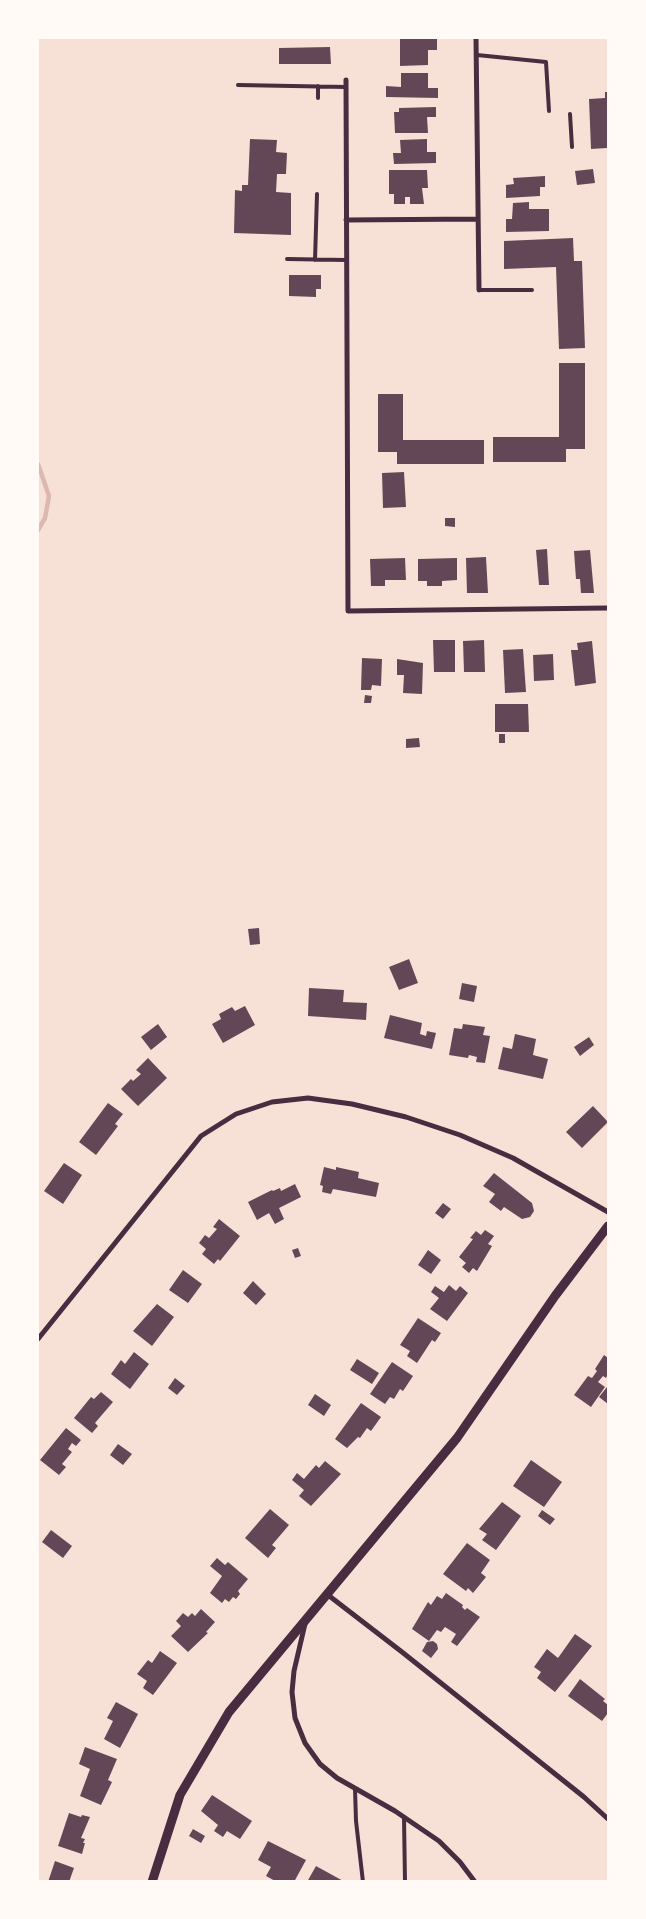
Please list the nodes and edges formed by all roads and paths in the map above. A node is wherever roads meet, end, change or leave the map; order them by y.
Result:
1 (476, 38) edge
2 (476, 55) junction
3 (346, 80) dead end
4 (238, 85) dead end
5 (318, 86) junction
6 (346, 87) junction
7 (318, 98) dead end
8 (548, 111) dead end
9 (570, 114) dead end
10 (572, 147) dead end
11 (317, 194) dead end
12 (477, 219) junction
13 (346, 220) junction
14 (287, 259) dead end
15 (315, 260) junction
16 (346, 260) junction
17 (479, 290) joint
18 (532, 290) dead end
19 (608, 608) edge
20 (608, 1212) edge
21 (608, 1226) edge
22 (38, 1339) edge
23 (328, 1596) junction
24 (306, 1622) junction
25 (355, 1789) junction
26 (404, 1817) junction
27 (608, 1819) edge
28 (152, 1882) edge
29 (363, 1882) edge
30 (405, 1882) edge
31 (475, 1882) edge

1 - 2 street
2 - 8 lane
2 - 12 street
3 - 6 street
4 - 5 lane
5 - 6 lane
5 - 7 lane
6 - 13 street
9 - 10 lane
11 - 15 lane
12 - 13 street
12 - 17 street
13 - 16 street
14 - 15 lane
15 - 16 lane
16 - 19 street
17 - 18 lane
20 - 22 street
21 - 23 street
23 - 24 street
23 - 27 street
24 - 25 street
24 - 28 street
25 - 26 street
25 - 29 lane
26 - 30 lane
26 - 31 street

